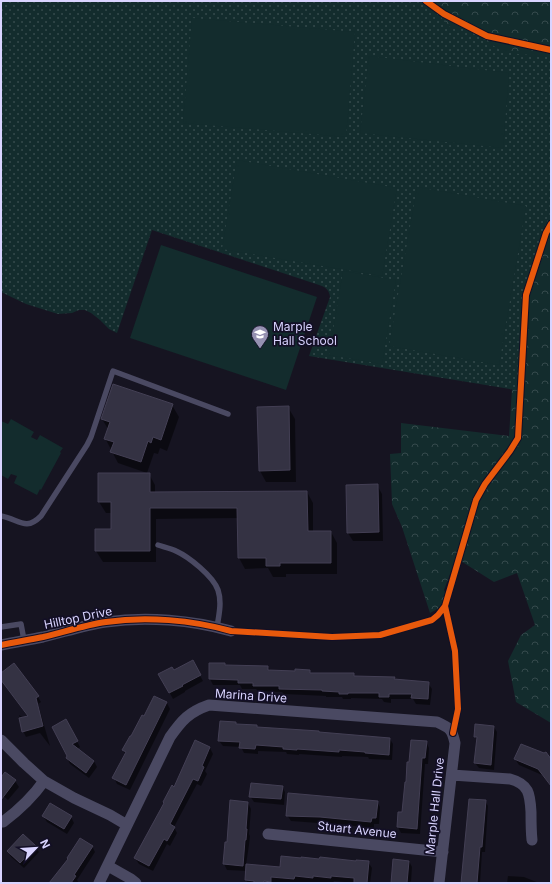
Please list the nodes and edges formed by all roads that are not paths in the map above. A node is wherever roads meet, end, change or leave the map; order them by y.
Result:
1 (228, 414) dead end
2 (1, 516) edge
3 (158, 545) dead end
4 (1, 627) edge
5 (217, 627) junction
6 (231, 631) dead end
7 (24, 640) junction
8 (1, 645) edge
9 (453, 732) joint
10 (1, 740) edge
11 (452, 775) junction
12 (44, 781) junction
13 (4, 824) edge
14 (127, 825) junction
15 (268, 834) dead end
16 (528, 836) dead end
17 (444, 852) junction
18 (108, 866) junction
19 (99, 883) edge
20 (136, 883) edge
21 (439, 883) edge

1 - 2 lane
3 - 5 lane
4 - 7 lane
5 - 6 street, Hilltop Drive
5 - 7 street, Hilltop Drive
7 - 8 street, Hilltop Drive
9 - 11 street, Marple Hall Drive
9 - 14 street, Marina Drive
10 - 12 street
11 - 16 street
11 - 17 street, Marple Hall Drive
12 - 13 street
12 - 14 street
14 - 18 street, Marina Drive
15 - 17 street, Stuart Avenue
17 - 21 street, Marple Hall Drive
18 - 19 street, Marina Drive
18 - 20 street

